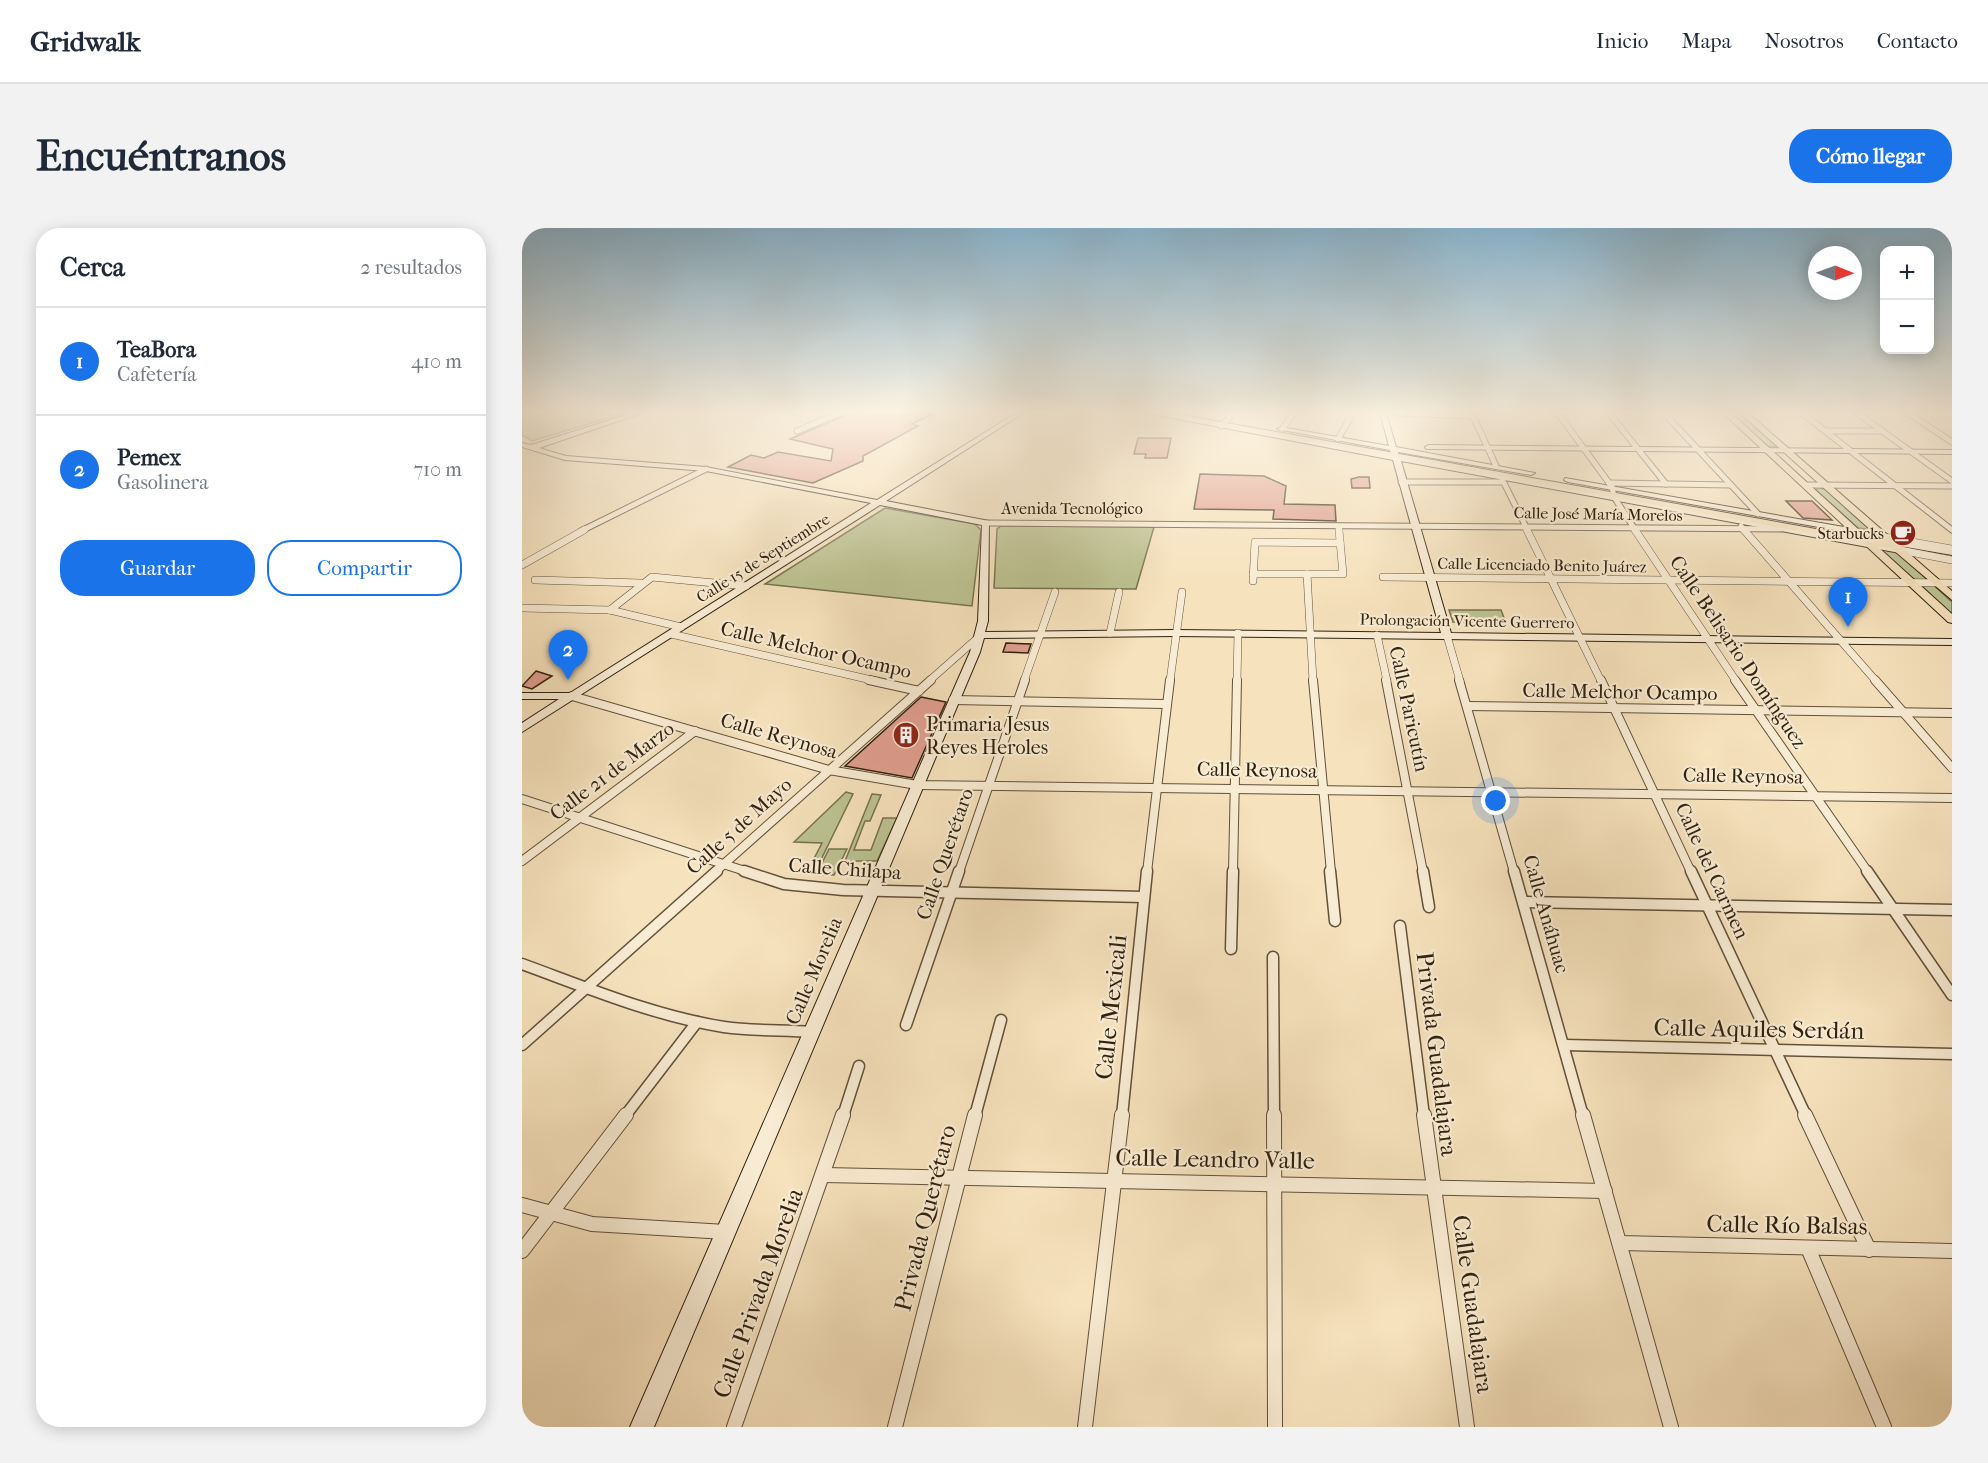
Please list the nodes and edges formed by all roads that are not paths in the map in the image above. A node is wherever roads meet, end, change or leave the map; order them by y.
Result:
1 (706, 469) joint
2 (932, 469) edge
3 (1397, 469) edge
4 (1468, 469) edge
5 (1511, 469) edge
6 (1598, 469) edge
7 (1654, 469) edge
8 (1716, 469) edge
9 (1789, 469) edge
10 (1808, 469) edge
11 (1874, 469) edge
12 (1935, 469) edge
13 (1531, 473) junction
14 (1506, 477) junction
15 (1952, 481) edge
16 (1401, 482) junction
17 (1666, 484) junction
18 (1546, 485) joint
19 (1731, 485) junction
20 (1807, 485) junction
21 (1827, 486) junction
22 (1897, 486) junction
23 (1952, 486) edge
24 (899, 490) junction
25 (1612, 490) junction
26 (853, 497) junction
27 (879, 502) junction
28 (1758, 514) junction
29 (1735, 520) junction
30 (986, 523) junction
31 (1414, 525) junction
32 (1526, 527) junction
33 (1634, 528) junction
34 (1743, 529) junction
35 (1783, 529) junction
36 (1339, 530) dead end
37 (1952, 530) edge
38 (1865, 539) junction
39 (1340, 543) junction
40 (1892, 543) junction
41 (1952, 554) edge
42 (522, 565) edge
43 (1307, 574) junction
44 (1383, 577) dead end
45 (1429, 577) junction
46 (1551, 579) junction
47 (535, 580) dead end
48 (1670, 580) junction
49 (1789, 581) junction
50 (641, 583) junction
51 (1912, 583) junction
52 (1936, 583) junction
53 (1952, 583) edge
54 (747, 586) junction
55 (1119, 591) dead end
56 (1055, 592) dead end
57 (1182, 592) dead end
58 (1952, 597) edge
59 (522, 608) edge
60 (610, 610) junction
61 (1952, 620) edge
62 (681, 627) junction
63 (1042, 633) junction
64 (1110, 633) junction
65 (1175, 633) junction
66 (1238, 633) junction
67 (671, 634) junction
68 (1309, 634) junction
69 (981, 635) junction
70 (1377, 635) junction
71 (1447, 636) junction
72 (1581, 638) junction
73 (1707, 639) junction
74 (1839, 641) junction
75 (1952, 642) edge
76 (919, 691) junction
77 (572, 696) junction
78 (522, 697) edge
79 (953, 700) junction
80 (1018, 702) junction
81 (1166, 704) junction
82 (1467, 706) junction
83 (1614, 708) junction
84 (1758, 711) junction
85 (1904, 713) junction
86 (1952, 713) edge
87 (522, 722) edge
88 (522, 728) edge
89 (694, 731) junction
90 (1952, 768) edge
91 (829, 770) junction
92 (917, 785) junction
93 (988, 786) junction
94 (1156, 787) junction
95 (1234, 788) junction
96 (1323, 789) junction
97 (1409, 789) junction
98 (1492, 790) junction
99 (1654, 792) junction
100 (1815, 795) junction
101 (1952, 798) edge
102 (522, 799) edge
103 (580, 817) junction
104 (522, 861) edge
105 (722, 865) junction
106 (872, 890) junction
107 (950, 893) junction
108 (1143, 897) junction
109 (1524, 902) junction
110 (1708, 905) junction
111 (1429, 907) dead end
112 (1894, 909) junction
113 (1952, 910) edge
114 (1335, 921) dead end
115 (1400, 926) dead end
116 (1231, 949) dead end
117 (1273, 957) dead end
118 (522, 964) edge
119 (586, 988) junction
120 (1952, 995) edge
121 (1001, 1020) dead end
122 (697, 1022) junction
123 (906, 1025) dead end
124 (812, 1032) junction
125 (1565, 1045) junction
126 (522, 1046) edge
127 (1777, 1050) junction
128 (1952, 1054) edge
129 (859, 1066) dead end
130 (824, 1175) junction
131 (958, 1177) junction
132 (1115, 1180) junction
133 (1272, 1183) junction
134 (1433, 1188) junction
135 (1605, 1191) junction
136 (522, 1205) edge
137 (549, 1215) junction
138 (726, 1232) junction
139 (1620, 1243) junction
140 (1808, 1248) junction
141 (1869, 1250) junction
142 (522, 1251) edge
143 (1952, 1251) edge
144 (642, 1427) edge
145 (734, 1427) edge
146 (895, 1427) edge
147 (1085, 1427) edge
148 (1275, 1427) edge
149 (1467, 1427) edge
150 (1671, 1427) edge
151 (1884, 1427) edge

1 - 26 street, Avenida Tecnológico
1 - 42 street
2 - 24 street, Calle 15 de Septiembre
3 - 16 street, Calle Anáhuac
4 - 14 main road
5 - 13 street
6 - 25 street, Calle Belisario Domínguez
7 - 17 street
8 - 19 street
9 - 20 main road
10 - 21 main road
11 - 22 street
12 - 15 street
13 - 14 main road
13 - 25 street
14 - 16 street
14 - 18 main road
14 - 25 main road
14 - 32 street, Calle del Carmen
16 - 31 street, Calle Anáhuac
17 - 19 street
17 - 25 street
18 - 25 street
19 - 28 street
20 - 21 street
20 - 38 main road
21 - 22 street
21 - 40 main road
22 - 23 street
22 - 37 street
24 - 26 street
24 - 27 street, Calle 15 de Septiembre
25 - 28 street
25 - 29 street
25 - 33 street, Calle Belisario Domínguez
25 - 38 main road
26 - 27 street, Avenida Tecnológico
27 - 30 street, Avenida Tecnológico
27 - 54 street, Calle 15 de Septiembre
28 - 38 street
29 - 34 street
29 - 35 street
30 - 31 street, Avenida Tecnológico
30 - 69 street, Calle Morelia
31 - 32 street, Calle José María Morelos
31 - 45 street, Calle Anáhuac
32 - 33 street, Calle José María Morelos
32 - 46 street, Calle del Carmen
33 - 34 street, Calle José María Morelos
33 - 48 street, Calle Belisario Domínguez
34 - 35 street, Calle José María Morelos
34 - 49 street
35 - 38 street
36 - 39 street
38 - 40 main road
38 - 51 main road
39 - 43 street
39 - 43 street
40 - 41 street
40 - 52 main road
43 - 68 street
44 - 45 street, Calle Licenciado Benito Juárez
45 - 46 street, Calle Licenciado Benito Juárez
45 - 71 street, Calle Anáhuac
46 - 48 street, Calle Licenciado Benito Juárez
46 - 72 street, Calle del Carmen
47 - 50 street
48 - 49 street, Calle Licenciado Benito Juárez
48 - 73 street, Calle Belisario Domínguez
49 - 51 street, Calle Licenciado Benito Juárez
49 - 74 street
50 - 54 street
50 - 60 street
51 - 52 street, Calle Licenciado Benito Juárez
51 - 61 main road
52 - 53 street, Calle Licenciado Benito Juárez
52 - 58 main road
54 - 62 street, Calle 15 de Septiembre
55 - 64 street
56 - 63 street, Calle Querétaro
57 - 65 street, Calle Mexicali
59 - 60 street
60 - 62 street
62 - 67 street, Calle 15 de Septiembre
63 - 64 street, Prolongación Vicente Guerrero
63 - 69 street, Prolongación Vicente Guerrero
63 - 80 street, Calle Querétaro
64 - 65 street, Prolongación Vicente Guerrero
65 - 66 street, Prolongación Vicente Guerrero
65 - 81 street, Calle Mexicali
66 - 68 street, Prolongación Vicente Guerrero
66 - 95 street
67 - 76 street, Calle Melchor Ocampo
67 - 77 street, Calle 15 de Septiembre
68 - 70 street, Prolongación Vicente Guerrero
68 - 96 street
69 - 76 street, Calle 5 de Mayo
69 - 79 street, Calle Morelia
70 - 71 street, Prolongación Vicente Guerrero
70 - 97 street, Calle Paricutín
71 - 72 street, Prolongación Vicente Guerrero
71 - 82 street, Calle Anáhuac
72 - 73 street, Prolongación Vicente Guerrero
72 - 83 street, Calle del Carmen
73 - 74 street, Prolongación Vicente Guerrero
73 - 84 street, Calle Belisario Domínguez
74 - 75 street, Prolongación Vicente Guerrero
74 - 85 street
76 - 91 street, Calle 5 de Mayo
77 - 78 street
77 - 88 street, Calle 15 de Septiembre
77 - 89 street, Calle Reynosa
78 - 87 street
79 - 80 street
79 - 92 street, Calle Morelia
80 - 81 street
80 - 93 street, Calle Querétaro
81 - 94 street, Calle Mexicali
82 - 83 street, Calle Melchor Ocampo
82 - 98 street, Calle Anáhuac
83 - 84 street, Calle Melchor Ocampo
83 - 99 street, Calle del Carmen
84 - 85 street, Calle Melchor Ocampo
84 - 100 street, Calle Belisario Domínguez
85 - 86 street, Calle Melchor Ocampo
85 - 90 street
89 - 91 street, Calle Reynosa
89 - 103 street, Calle 21 de Marzo
91 - 92 street, Calle Reynosa
91 - 105 street, Calle 5 de Mayo
92 - 93 street, Calle Reynosa
92 - 106 street, Calle Morelia
93 - 94 street, Calle Reynosa
93 - 107 street, Calle Querétaro
94 - 95 street, Calle Reynosa
94 - 108 street, Calle Mexicali
95 - 96 street, Calle Reynosa
95 - 116 street
96 - 97 street, Calle Reynosa
96 - 114 street
97 - 98 street, Calle Reynosa
97 - 111 street, Calle Paricutín
98 - 99 street, Calle Reynosa
98 - 109 street, Calle Anáhuac
99 - 100 street, Calle Reynosa
99 - 110 street, Calle del Carmen
100 - 101 street, Calle Reynosa
100 - 112 street, Calle Belisario Domínguez
102 - 103 street, Calle Chilapa
103 - 104 street, Calle 21 de Marzo
103 - 105 street, Calle Chilapa
105 - 106 street, Calle Chilapa
105 - 119 street, Calle 5 de Mayo
106 - 107 street, Calle Chilapa
106 - 124 street, Calle Morelia
107 - 108 street, Calle Chilapa
107 - 123 street, Calle Querétaro
108 - 132 street, Calle Mexicali
109 - 110 street
109 - 125 street, Calle Anáhuac
110 - 112 street
110 - 127 street, Calle del Carmen
112 - 113 street
112 - 120 street, Calle Belisario Domínguez
115 - 134 street, Privada Guadalajara
117 - 133 street
118 - 119 street
119 - 122 street
119 - 126 street, Calle 5 de Mayo
121 - 131 street, Privada Querétaro
122 - 124 street
122 - 137 street
124 - 138 street, Calle Morelia
125 - 127 street, Calle Aquiles Serdán
125 - 135 street, Calle Anáhuac
127 - 128 street, Calle Aquiles Serdán
127 - 141 street, Calle del Carmen
129 - 130 street, Calle Privada Morelia
130 - 131 street, Calle Leandro Valle
130 - 145 street, Calle Privada Morelia
131 - 132 street, Calle Leandro Valle
131 - 146 street, Privada Querétaro
132 - 133 street, Calle Leandro Valle
132 - 147 street, Calle Mexicali
133 - 134 street, Calle Leandro Valle
133 - 148 street
134 - 135 street, Calle Leandro Valle
134 - 149 street, Calle Guadalajara
135 - 139 street, Calle Anáhuac
136 - 137 street
137 - 138 street
137 - 142 street
138 - 144 street, Calle Morelia
139 - 140 street, Calle Río Balsas
139 - 150 street, Calle Anáhuac
140 - 141 street, Calle Río Balsas
140 - 151 street
141 - 143 street, Calle Río Balsas

